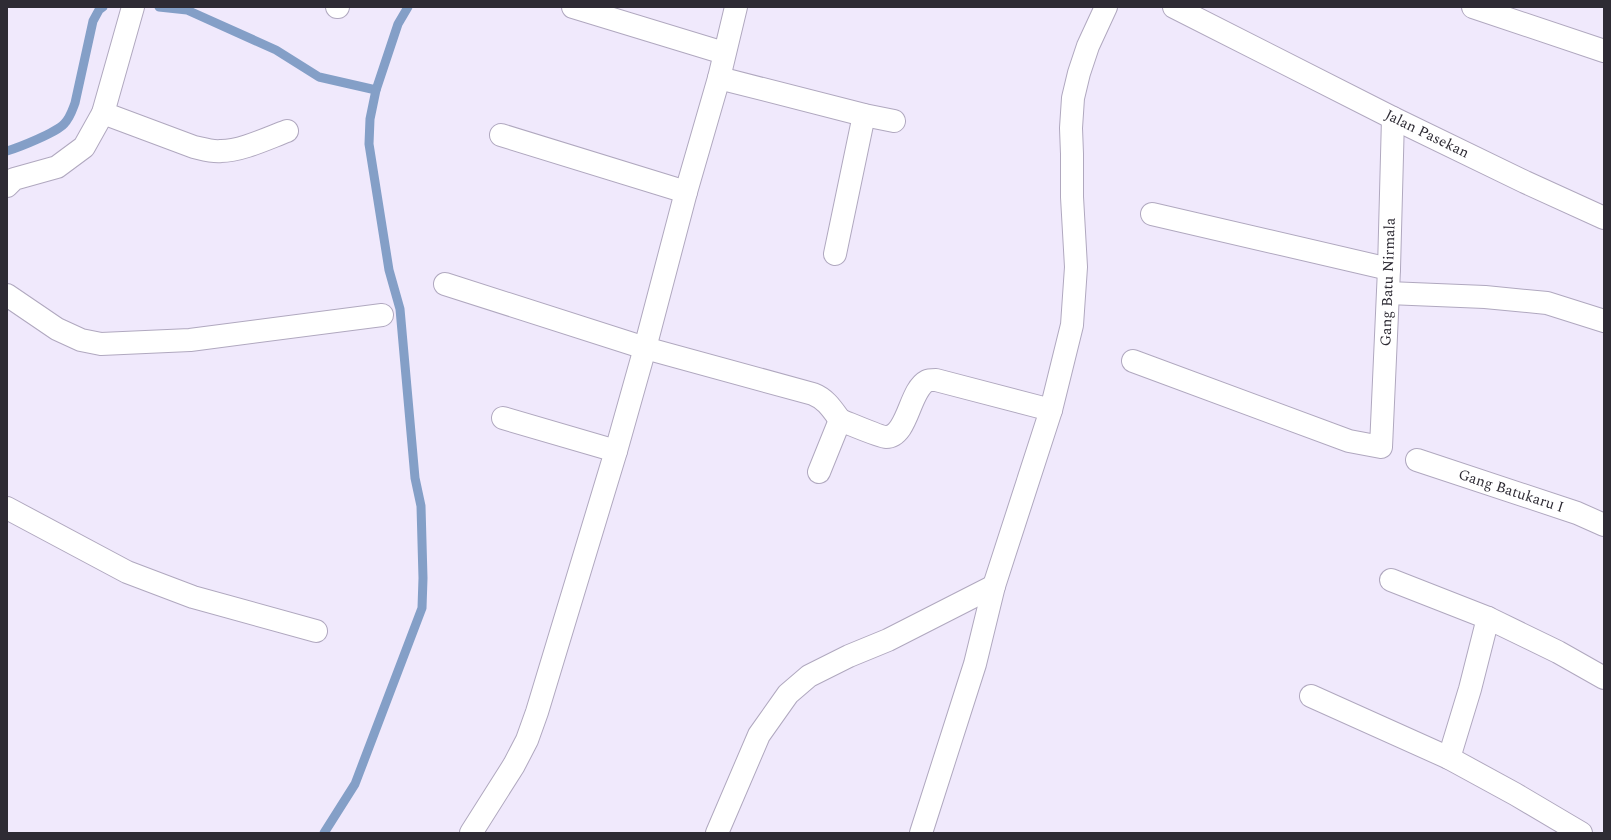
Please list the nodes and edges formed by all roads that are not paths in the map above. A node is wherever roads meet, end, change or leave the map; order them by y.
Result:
1 (133, 7) edge
2 (573, 7) edge
3 (736, 7) edge
4 (1106, 7) edge
5 (1174, 7) edge
6 (1472, 7) edge
7 (1604, 51) edge
8 (724, 53) junction
9 (719, 78) junction
10 (103, 113) junction
11 (864, 115) junction
12 (1393, 118) junction
13 (894, 121) dead end
14 (287, 131) dead end
15 (501, 135) dead end
16 (9, 180) edge
17 (686, 192) junction
18 (1152, 214) dead end
19 (1604, 218) edge
20 (835, 254) dead end
21 (1389, 269) junction
22 (445, 284) dead end
23 (1388, 293) junction
24 (7, 294) edge
25 (382, 315) dead end
26 (1604, 321) edge
27 (645, 348) junction
28 (1133, 361) dead end
29 (1051, 410) junction
30 (503, 418) dead end
31 (840, 420) junction
32 (616, 451) junction
33 (1417, 460) dead end
34 (819, 472) dead end
35 (7, 508) edge
36 (1604, 525) edge
37 (1391, 580) dead end
38 (994, 586) junction
39 (1488, 618) junction
40 (316, 631) dead end
41 (1604, 678) edge
42 (1311, 696) dead end
43 (1449, 758) junction
44 (471, 833) edge
45 (717, 833) edge
46 (921, 833) edge
47 (1581, 833) edge

1 - 10 street
2 - 8 street
3 - 8 street
4 - 29 street
5 - 12 street, Jalan Pasekan
6 - 7 street
8 - 9 street
9 - 11 street
9 - 17 street
10 - 14 street
10 - 16 street
11 - 13 street
11 - 20 street
12 - 19 street, Jalan Pasekan
12 - 21 street, Gang Batu Nirmala
15 - 17 street
17 - 27 street
18 - 21 street
21 - 23 street, Gang Batu Nirmala
22 - 27 street
23 - 26 street
23 - 28 street, Gang Batu Nirmala
24 - 25 street
27 - 31 street
27 - 32 street
29 - 31 street
29 - 38 street
30 - 32 street
31 - 34 street
32 - 44 street
33 - 36 street, Gang Batukaru I
35 - 40 street
37 - 39 street
38 - 45 street
38 - 46 street
39 - 41 street
39 - 43 street
42 - 43 street
43 - 47 street

